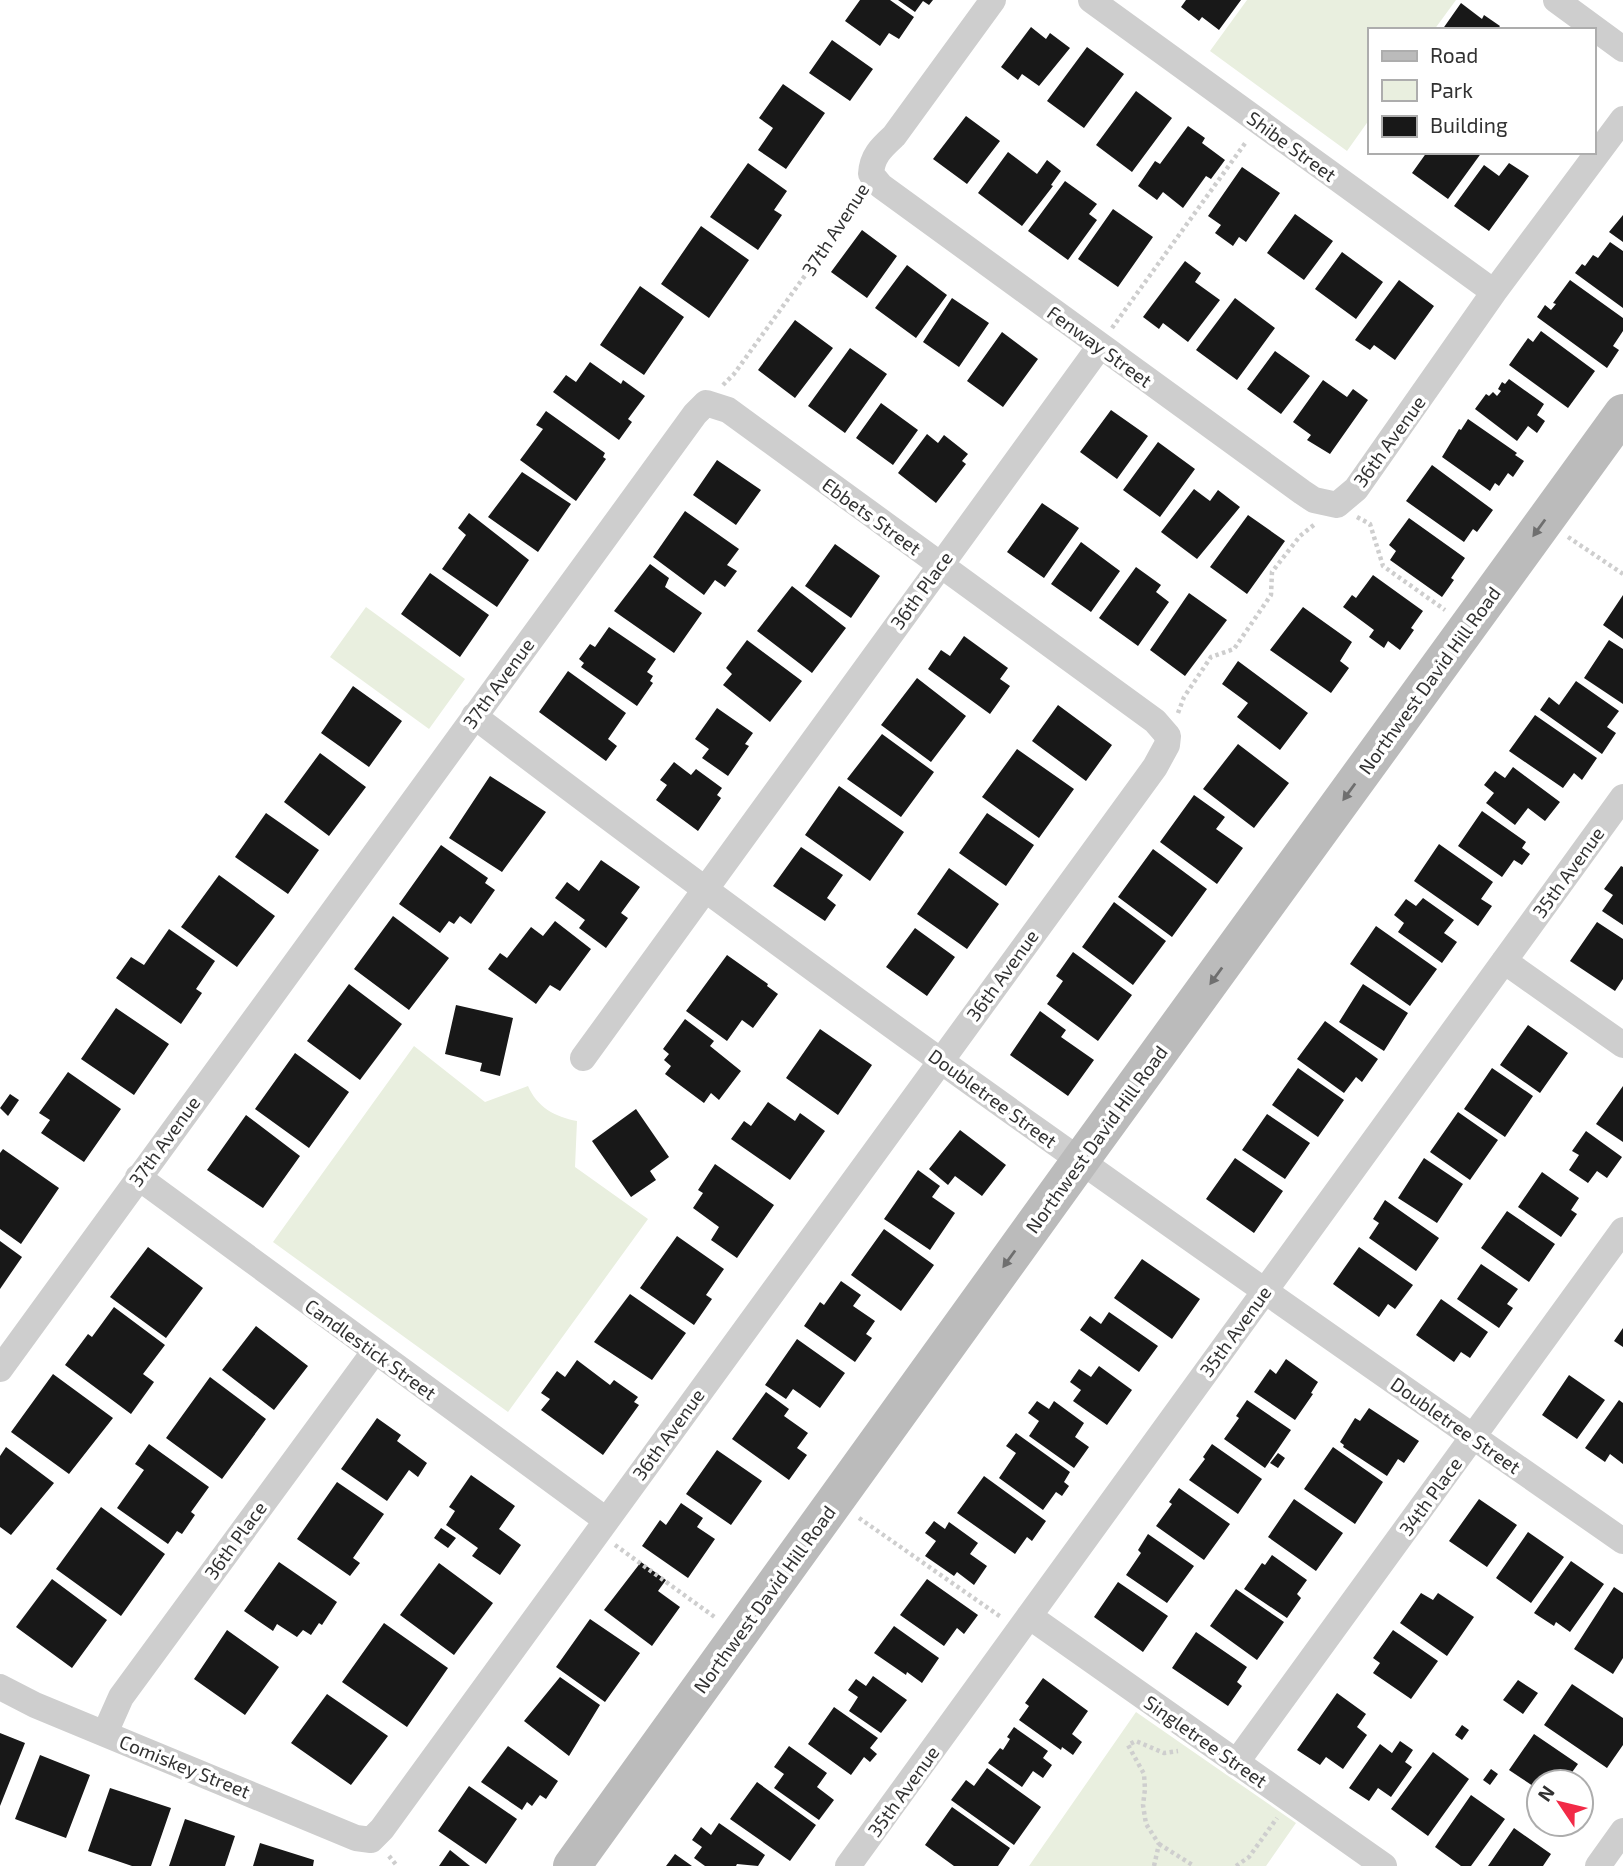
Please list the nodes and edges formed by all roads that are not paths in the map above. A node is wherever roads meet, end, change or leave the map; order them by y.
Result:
1 (993, 0) edge
2 (1091, 0) edge
3 (1556, 0) edge
4 (1594, 28) edge
5 (1595, 29) edge
6 (1623, 49) edge
7 (1623, 118) edge
8 (871, 174) joint
9 (1494, 292) junction
10 (1100, 346) junction
11 (706, 403) joint
12 (1623, 413) edge
13 (1623, 454) edge
14 (1337, 505) joint
15 (939, 565) junction
16 (474, 716) junction
17 (1168, 736) joint
18 (1623, 797) edge
19 (707, 890) junction
20 (1504, 961) junction
21 (1623, 1045) edge
22 (583, 1058) dead end
23 (940, 1060) junction
24 (1090, 1169) junction
25 (138, 1177) junction
26 (1623, 1230) edge
27 (1263, 1291) junction
28 (374, 1352) junction
29 (0, 1369) edge
30 (1473, 1437) junction
31 (602, 1526) junction
32 (1623, 1541) edge
33 (1024, 1623) junction
34 (0, 1687) edge
35 (105, 1733) junction
36 (1236, 1762) junction
37 (1623, 1831) edge
38 (371, 1840) joint
39 (572, 1866) edge
40 (601, 1866) edge
41 (848, 1866) edge
42 (1384, 1866) edge
43 (1598, 1866) edge

1 - 8 street, 37th Avenue
2 - 9 street, Shibe Street
3 - 4 street
5 - 6 street
7 - 9 street, 36th Avenue
8 - 10 street, Fenway Street
9 - 14 street, 36th Avenue
10 - 14 street, Fenway Street
10 - 15 street, 36th Place
11 - 15 street, Ebbets Street
11 - 16 street, 37th Avenue
12 -> 24 street, Northwest David Hill Road
13 - 24 street, Northwest David Hill Road
15 - 17 street, Ebbets Street
15 - 19 street, 36th Place
16 - 19 street, Doubletree Street
16 - 25 street, 37th Avenue
17 - 23 street, 36th Avenue
18 - 20 street, 35th Avenue
19 - 22 street, 36th Place
19 - 23 street, Doubletree Street
20 - 21 street
20 - 27 street, 35th Avenue
23 - 24 street, Doubletree Street
23 - 31 street, 36th Avenue
24 - 27 street, Doubletree Street
24 -> 39 street, Northwest David Hill Road
24 - 40 street, Northwest David Hill Road
25 - 28 street, Candlestick Street
25 - 29 street, 37th Avenue
26 - 30 street, 34th Place
27 - 30 street, Doubletree Street
27 - 33 street, 35th Avenue
28 - 31 street, Candlestick Street
28 - 35 street, 36th Place
30 - 32 street, Doubletree Street
30 - 36 street, 34th Place
31 - 38 street, 36th Avenue
33 - 36 street, Singletree Street
33 - 41 street, 35th Avenue
34 - 35 street, Comiskey Street
35 - 38 street, Comiskey Street
36 - 42 street, Singletree Street
37 - 43 street

